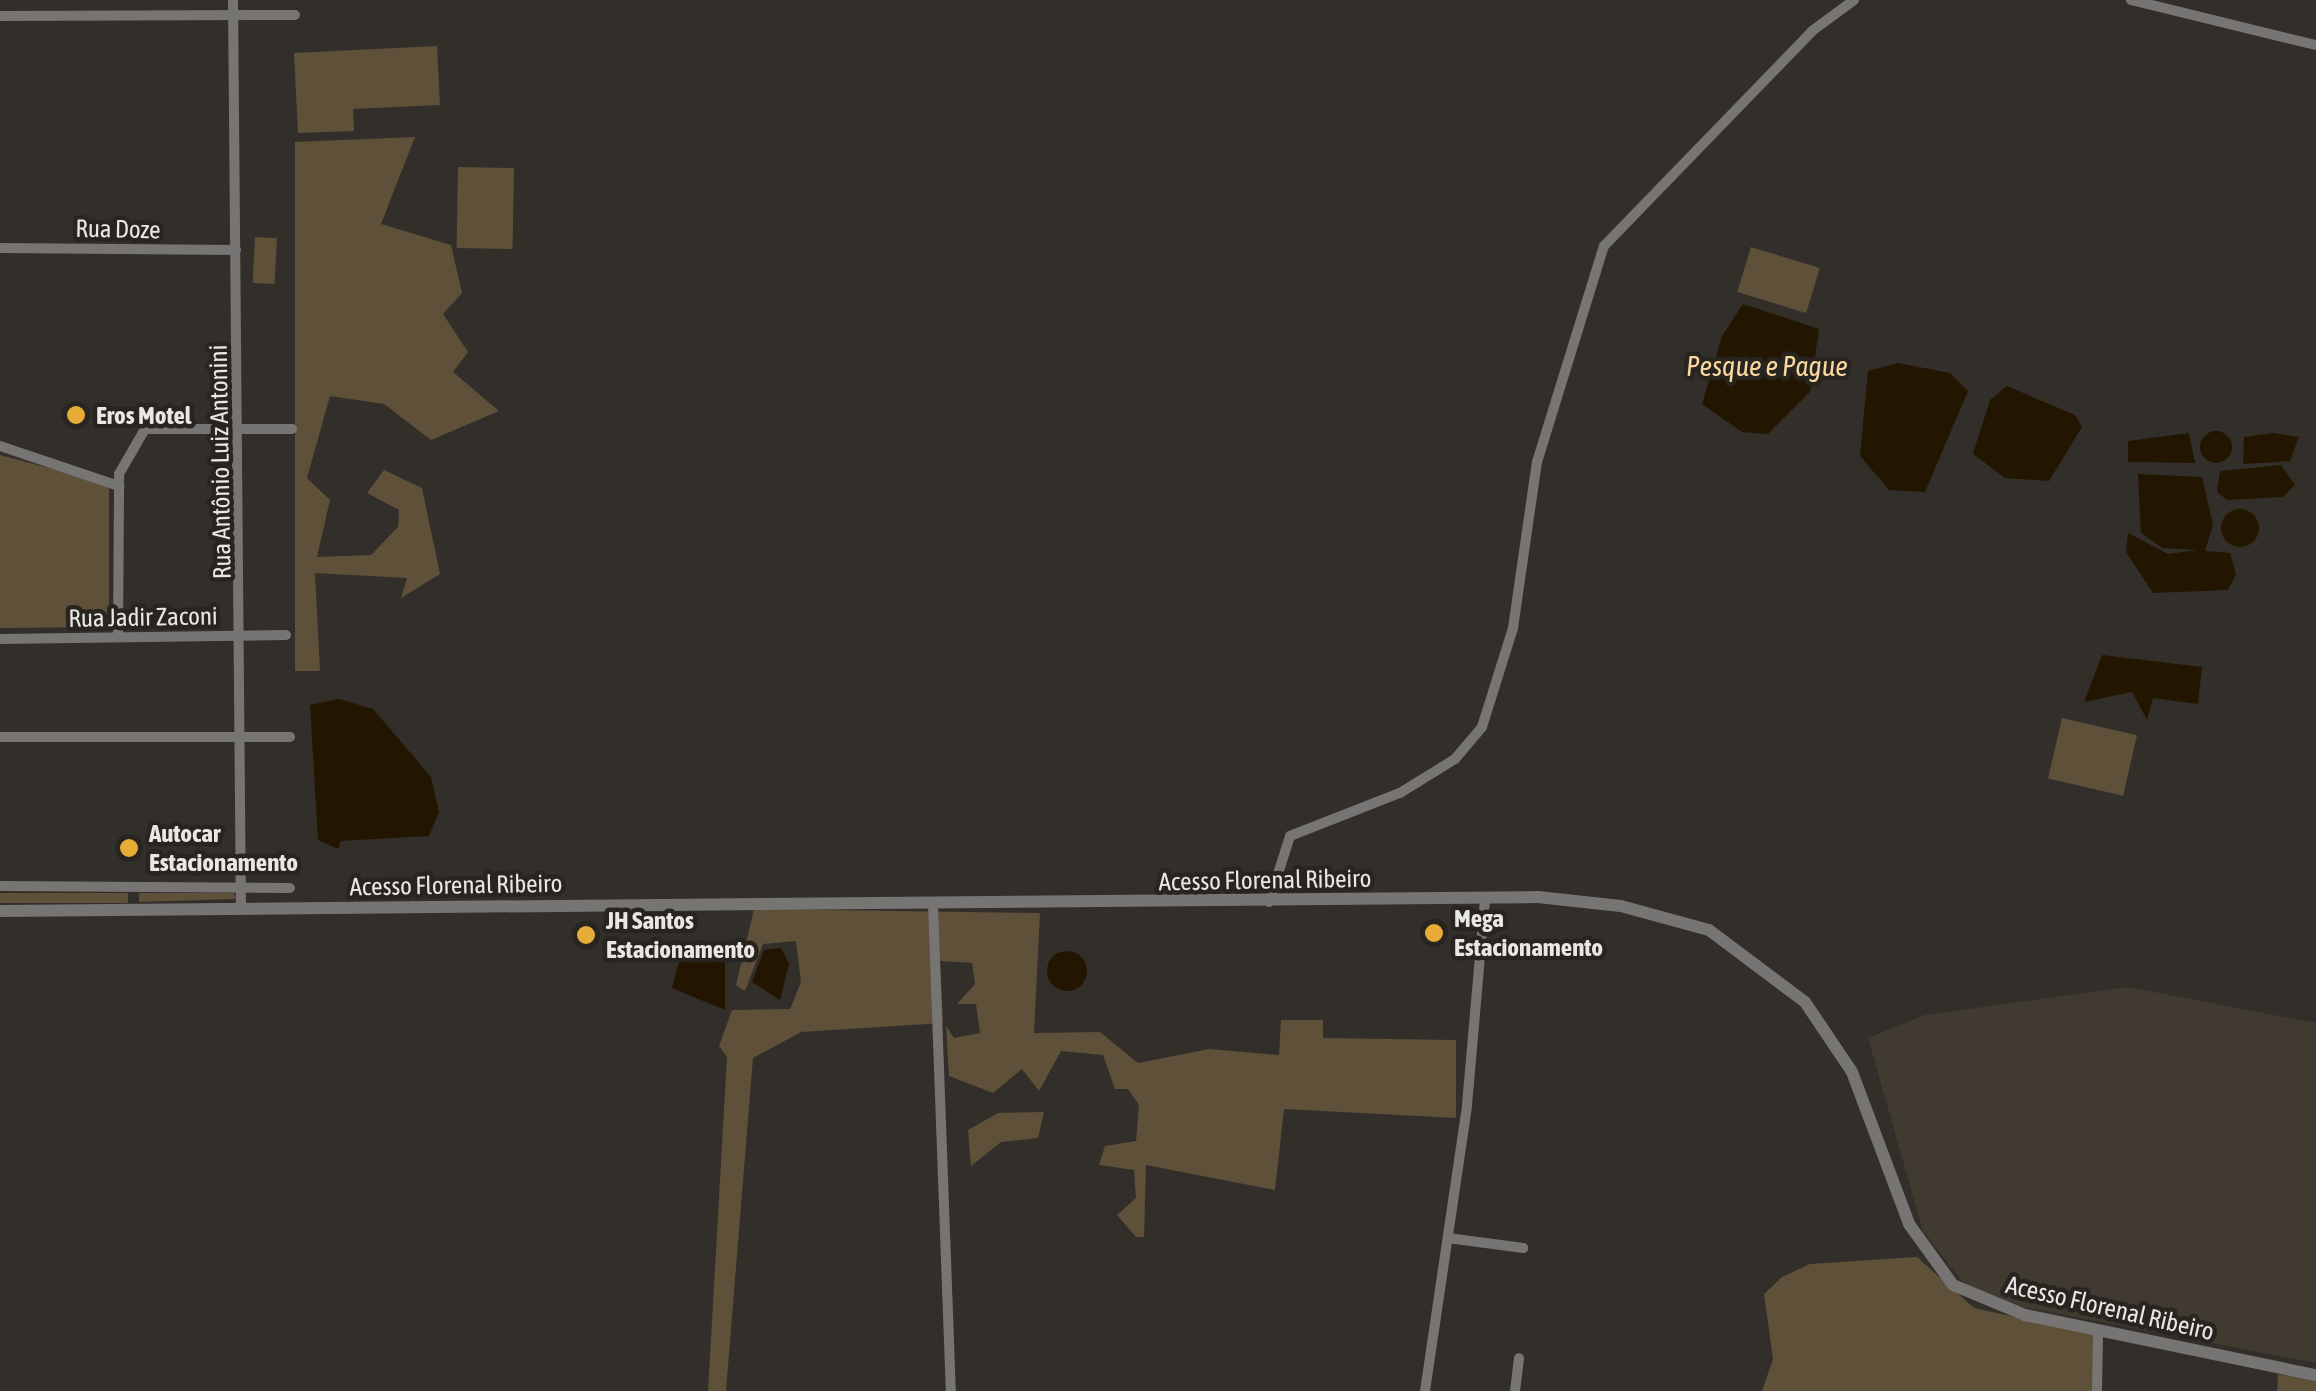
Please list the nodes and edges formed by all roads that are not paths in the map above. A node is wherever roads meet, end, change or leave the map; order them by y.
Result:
1 (233, 0) edge
2 (1854, 0) edge
3 (2131, 0) edge
4 (295, 14) dead end
5 (232, 15) junction
6 (0, 16) edge
7 (2316, 45) edge
8 (0, 248) edge
9 (236, 250) junction
10 (242, 428) junction
11 (292, 429) dead end
12 (0, 446) edge
13 (119, 486) junction
14 (286, 634) dead end
15 (241, 635) junction
16 (118, 637) junction
17 (0, 639) edge
18 (241, 736) junction
19 (290, 737) dead end
20 (0, 738) edge
21 (0, 886) edge
22 (241, 888) junction
23 (290, 888) dead end
24 (1485, 898) junction
25 (1269, 902) junction
26 (934, 905) junction
27 (241, 910) junction
28 (0, 911) edge
29 (1448, 1238) junction
30 (1523, 1248) dead end
31 (2098, 1332) junction
32 (1519, 1358) dead end
33 (2316, 1375) edge
34 (950, 1391) edge
35 (1425, 1391) edge
36 (1515, 1391) edge
37 (2097, 1391) edge

1 - 5 street, Rua Antônio Luiz Antonini
2 - 25 street
3 - 7 street
4 - 5 street
5 - 6 street
5 - 9 street, Rua Antônio Luiz Antonini
8 - 9 street, Rua Doze
9 - 10 street, Rua Antônio Luiz Antonini
10 - 11 street
10 - 13 street
10 - 15 street, Rua Antônio Luiz Antonini
12 - 13 street
13 - 16 street
14 - 15 street, Rua Jadir Zaconi
15 - 16 street, Rua Jadir Zaconi
15 - 18 street, Rua Antônio Luiz Antonini
16 - 17 street, Rua Jadir Zaconi
18 - 19 street
18 - 20 street
18 - 22 street, Rua Antônio Luiz Antonini
21 - 22 street
22 - 23 street
22 - 27 street, Rua Antônio Luiz Antonini
24 - 25 street, Acesso Florenal Ribeiro
24 - 29 street
24 - 31 street, Acesso Florenal Ribeiro
25 - 26 street, Acesso Florenal Ribeiro
26 - 27 street, Acesso Florenal Ribeiro
26 - 34 street
27 - 28 street, Acesso Florenal Ribeiro
29 - 30 street
29 - 35 street
31 - 33 street, Acesso Florenal Ribeiro
31 - 37 street
32 - 36 street

